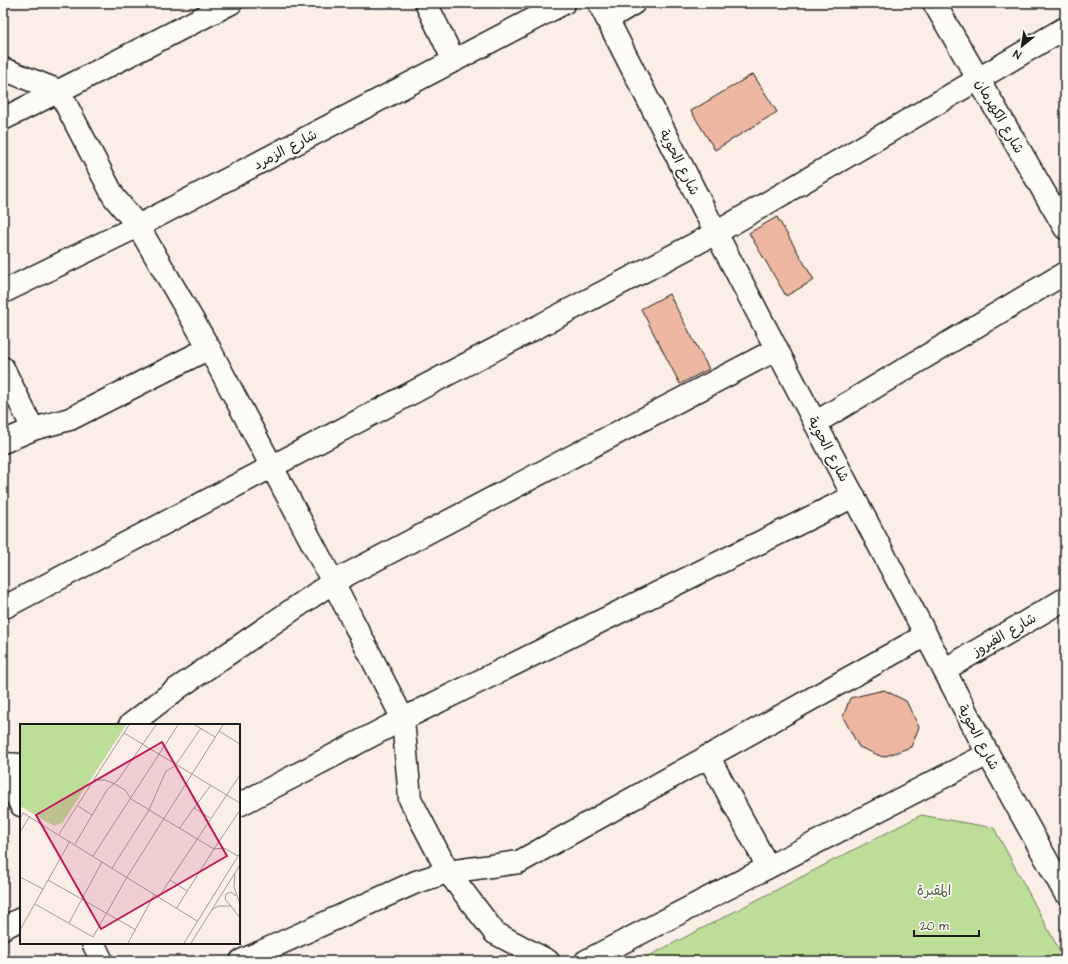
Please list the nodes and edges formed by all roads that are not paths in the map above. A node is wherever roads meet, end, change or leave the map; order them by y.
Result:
1 (231, 3) edge
2 (426, 3) edge
3 (564, 3) edge
4 (634, 3) edge
5 (934, 3) edge
6 (603, 11) edge
7 (1065, 28) edge
8 (454, 61) junction
9 (3, 69) edge
10 (979, 80) junction
11 (59, 91) junction
12 (3, 119) edge
13 (138, 226) junction
14 (1065, 228) edge
15 (716, 233) junction
16 (1065, 273) edge
17 (3, 292) edge
18 (209, 348) junction
19 (777, 349) junction
20 (3, 368) edge
21 (815, 422) junction
22 (33, 429) junction
23 (3, 442) edge
24 (272, 467) junction
25 (854, 496) junction
26 (333, 582) junction
27 (1065, 599) edge
28 (3, 608) edge
29 (926, 635) junction
30 (944, 670) junction
31 (403, 719) junction
32 (131, 724) edge
33 (988, 754) junction
34 (708, 756) junction
35 (3, 764) edge
36 (20, 764) edge
37 (3, 770) edge
38 (20, 803) edge
39 (240, 804) edge
40 (768, 867) junction
41 (448, 872) junction
42 (1065, 893) edge
43 (20, 920) edge
44 (3, 928) edge
45 (94, 944) edge
46 (102, 961) edge
47 (240, 961) edge
48 (548, 961) edge
49 (586, 961) edge

1 - 11 street
2 - 8 street
3 - 8 street, شارع الزمرد
4 - 6 street
5 - 10 street, شارع الكهرمان
6 - 15 street, شارع الحوية
7 - 10 street
8 - 13 street, شارع الزمرد
9 - 11 street
10 - 14 street, شارع الكهرمان
10 - 15 street
11 - 12 street
11 - 13 street
13 - 17 street, شارع الزمرد
13 - 18 street
15 - 19 street, شارع الحوية
15 - 24 street
16 - 21 street
18 - 22 street
18 - 24 street
19 - 21 street, شارع الحوية
19 - 26 street
20 - 22 street
21 - 25 street, شارع الحوية
22 - 23 street
24 - 26 street
24 - 28 street
25 - 29 street, شارع الحوية
25 - 31 street
26 - 31 street
26 - 32 street
27 - 30 street, شارع الفيروز
29 - 30 street, شارع الحوية
29 - 34 street
30 - 33 street, شارع الحوية
31 - 39 street
31 - 41 street
33 - 40 street
33 - 42 street, شارع الحوية
34 - 40 street
34 - 41 street
35 - 36 street
37 - 38 street
40 - 49 street
41 - 47 street
41 - 48 street
43 - 44 street
45 - 46 street

